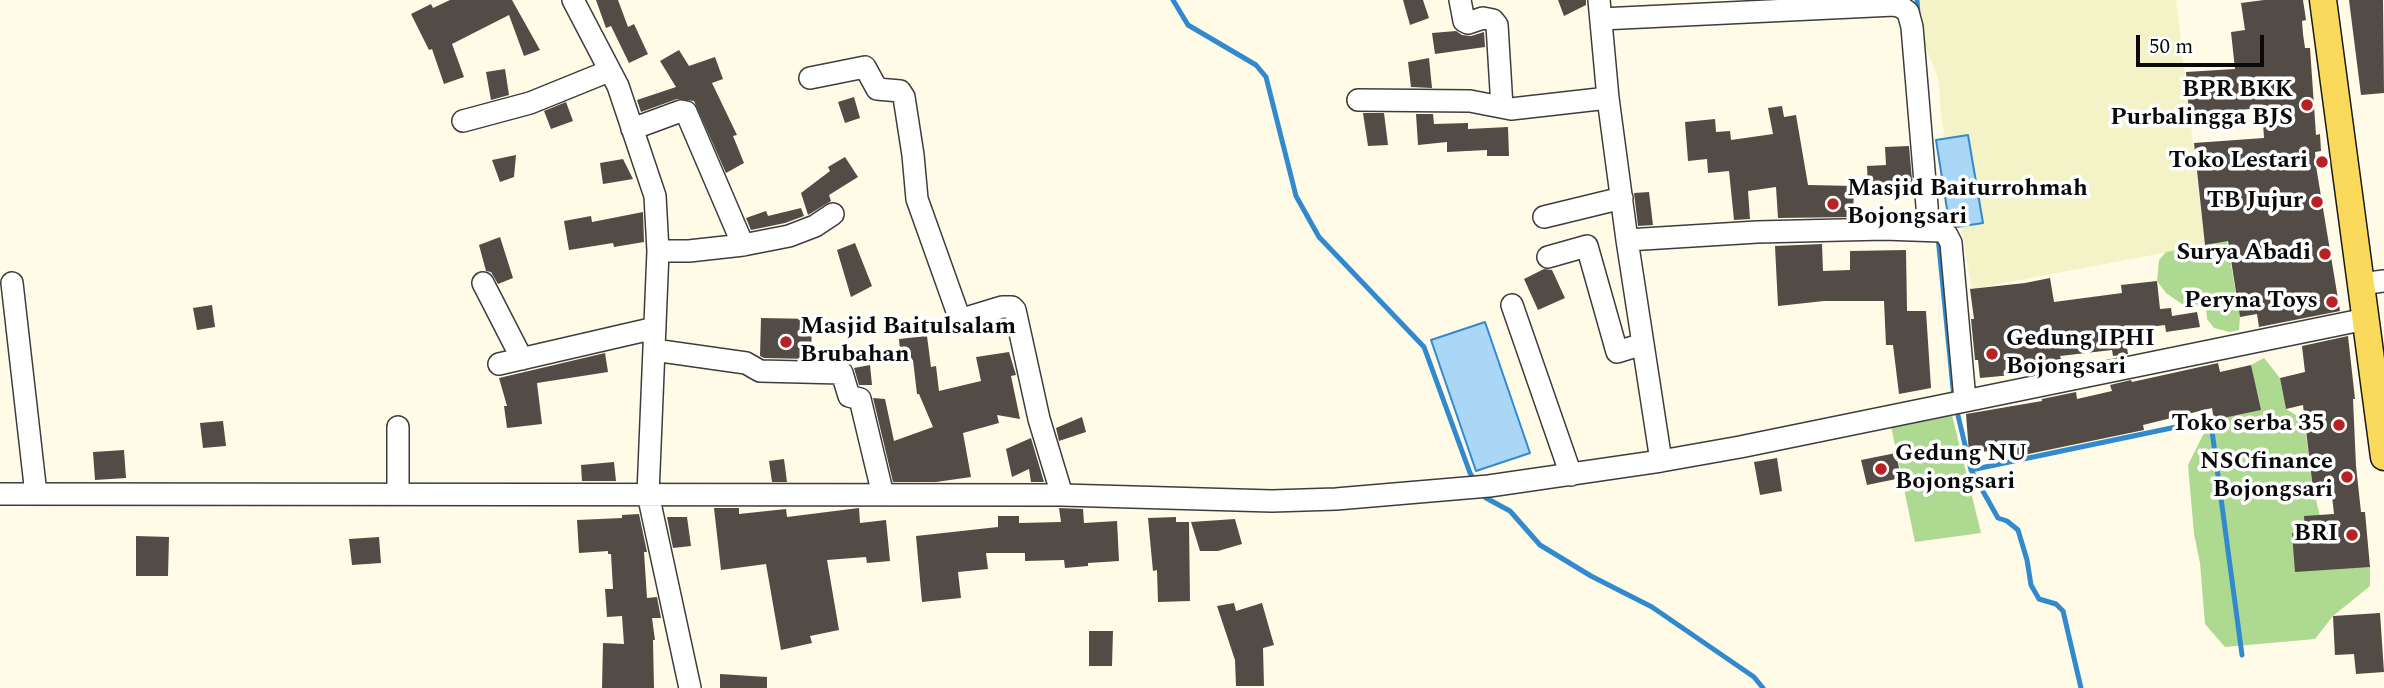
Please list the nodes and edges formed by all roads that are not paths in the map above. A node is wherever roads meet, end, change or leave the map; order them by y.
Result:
1 (573, 0) edge
2 (1460, 0) edge
3 (2323, 0) edge
4 (1600, 10) edge
5 (609, 71) junction
6 (810, 78) dead end
7 (1608, 98) junction
8 (1358, 100) dead end
9 (1502, 107) junction
10 (463, 121) dead end
11 (632, 129) junction
12 (1622, 198) junction
13 (833, 214) dead end
14 (1544, 217) dead end
15 (1935, 230) junction
16 (1627, 240) junction
17 (743, 244) junction
18 (658, 251) junction
19 (1548, 257) dead end
20 (12, 283) dead end
21 (483, 283) dead end
22 (2373, 283) edge
23 (1512, 305) dead end
24 (2366, 319) junction
25 (655, 328) junction
26 (1643, 344) junction
27 (654, 350) junction
28 (522, 359) junction
29 (499, 364) dead end
30 (1958, 401) junction
31 (398, 427) dead end
32 (2384, 457) edge
33 (1661, 461) junction
34 (1571, 474) junction
35 (0, 494) edge
36 (36, 494) junction
37 (398, 494) junction
38 (649, 494) junction
39 (883, 495) junction
40 (1062, 495) junction
41 (690, 688) edge

1 - 5 street
2 - 9 street
3 - 22 main road
4 - 7 street
4 - 15 street
5 - 10 street
5 - 11 street
6 - 40 street
7 - 9 street
7 - 12 street
8 - 9 street
11 - 17 street
11 - 18 street
12 - 14 street
12 - 16 street
13 - 17 street
15 - 16 street
15 - 30 street
16 - 26 street
17 - 18 street
18 - 25 street
19 - 26 street
20 - 36 street
21 - 28 street
22 - 24 main road
23 - 34 street
24 - 30 street
24 - 32 main road
25 - 27 street
25 - 28 street
26 - 33 street
27 - 38 street
27 - 39 street
28 - 29 street
30 - 33 street
31 - 37 street
33 - 34 street
34 - 40 street
35 - 36 street
36 - 37 street
37 - 38 street
38 - 39 street
38 - 41 street
39 - 40 street

